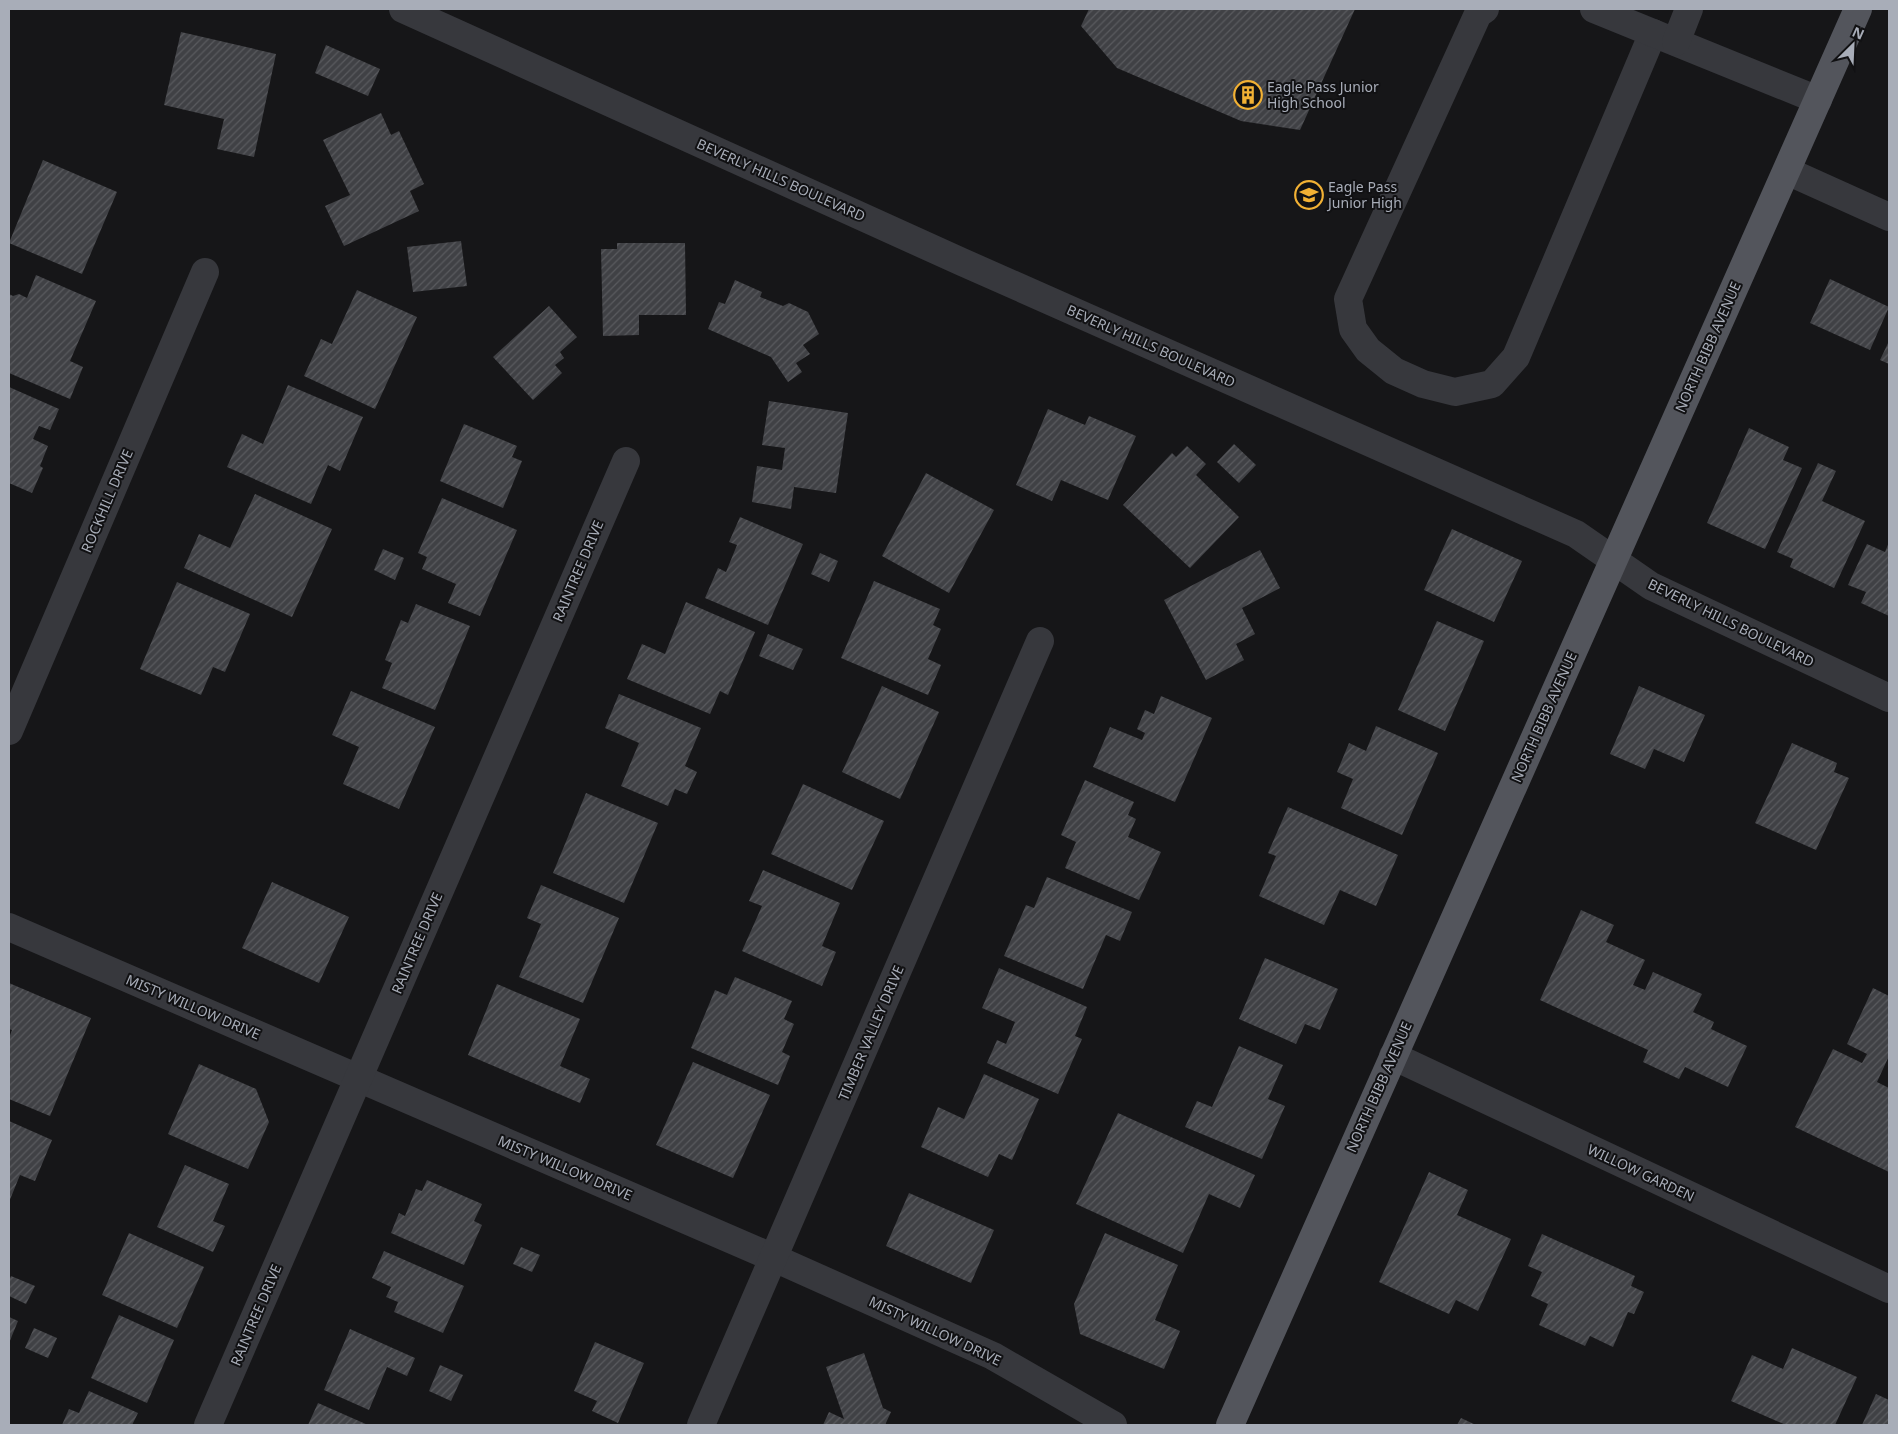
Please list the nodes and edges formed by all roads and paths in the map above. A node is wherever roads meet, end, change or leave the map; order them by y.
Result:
1 (403, 9) edge
2 (1485, 9) edge
3 (1594, 9) edge
4 (1689, 9) edge
5 (1858, 9) edge
6 (1664, 37) junction
7 (1818, 100) junction
8 (1787, 171) junction
9 (1889, 218) edge
10 (205, 272) dead end
11 (626, 461) dead end
12 (1614, 559) junction
13 (1040, 640) dead end
14 (1889, 698) edge
15 (9, 731) edge
16 (9, 927) edge
17 (1393, 1056) junction
18 (358, 1078) junction
19 (774, 1258) junction
20 (1889, 1289) edge
21 (208, 1425) edge
22 (701, 1425) edge
23 (1113, 1425) edge
24 (1230, 1425) edge

1 - 12 street, BEVERLY HILLS BOULEVARD
2 - 6 street
3 - 6 street
4 - 6 street
5 - 7 main road, NORTH BIBB AVENUE
6 - 7 street
7 - 8 main road, NORTH BIBB AVENUE
8 - 9 street
8 - 12 main road, NORTH BIBB AVENUE
10 - 15 street, ROCKHILL DRIVE
11 - 18 street, RAINTREE DRIVE
12 - 14 street, BEVERLY HILLS BOULEVARD
12 - 17 main road, NORTH BIBB AVENUE
13 - 19 street, TIMBER VALLEY DRIVE
16 - 18 street, MISTY WILLOW DRIVE
17 - 20 street, WILLOW GARDEN
17 - 24 main road, NORTH BIBB AVENUE
18 - 19 street, MISTY WILLOW DRIVE
18 - 21 street, RAINTREE DRIVE
19 - 22 street, TIMBER VALLEY DRIVE
19 - 23 street, MISTY WILLOW DRIVE

